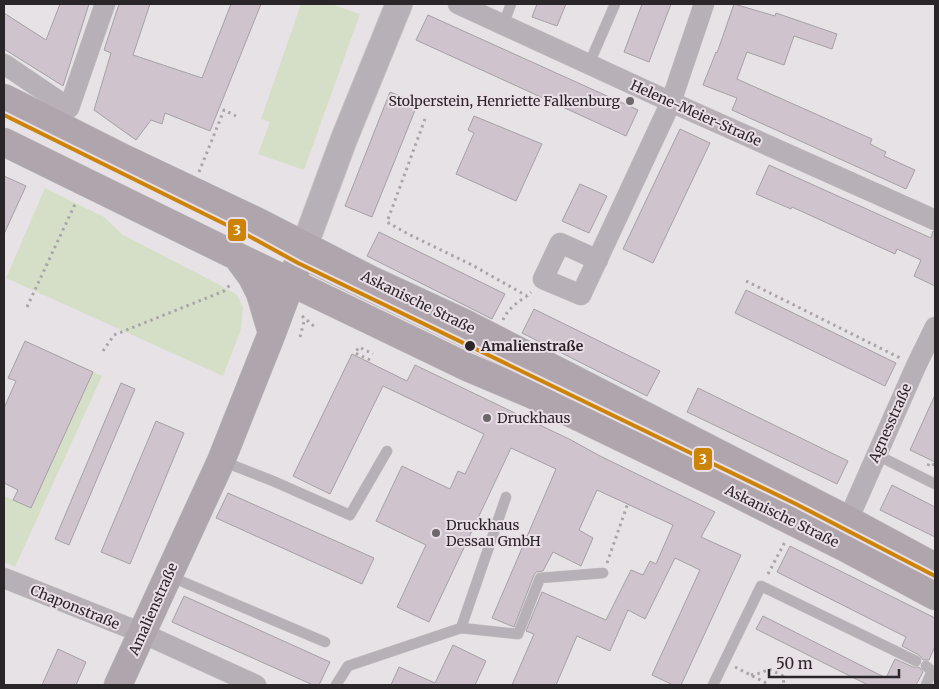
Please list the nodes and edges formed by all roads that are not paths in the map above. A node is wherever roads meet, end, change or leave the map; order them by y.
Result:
1 (105, 4) edge
2 (399, 4) edge
3 (458, 4) edge
4 (511, 4) edge
5 (615, 4) edge
6 (704, 4) edge
7 (503, 25) junction
8 (4, 64) edge
9 (589, 64) junction
10 (4, 98) edge
11 (671, 102) junction
12 (4, 142) edge
13 (935, 220) edge
14 (236, 257) junction
15 (598, 260) junction
16 (297, 266) junction
17 (935, 327) edge
18 (272, 333) junction
19 (626, 421) dead end
20 (388, 451) dead end
21 (875, 454) junction
22 (221, 461) junction
23 (737, 475) dead end
24 (935, 484) edge
25 (506, 497) dead end
26 (848, 520) junction
27 (935, 567) edge
28 (603, 573) road end
29 (168, 576) junction
30 (935, 576) edge
31 (4, 578) edge
32 (935, 586) edge
33 (935, 596) edge
34 (461, 628) junction
35 (142, 633) junction
36 (325, 642) dead end
37 (916, 661) dead end
38 (926, 666) dead end
39 (118, 685) edge
40 (256, 685) edge
41 (336, 685) edge
42 (712, 685) edge
43 (926, 685) edge

1 - 8 street
2 - 16 street, Amalienstraße
3 - 7 street, Helene-Meier-Straße
4 - 7 lane
5 - 9 lane
6 - 11 street
7 - 9 street, Helene-Meier-Straße
9 - 11 street, Helene-Meier-Straße
10 - 16 main road, Askanische Straße
11 - 13 street, Helene-Meier-Straße
11 - 15 street
12 - 14 main road, Askanische Straße
14 - 16 main road, Askanische Straße
14 - 18 main road
15 - 15 street
16 - 18 main road, Amalienstraße
16 - 19 lane
16 - 26 main road, Askanische Straße
16 - 32 lane
16 - 33 main road, Askanische Straße
17 - 21 street, Agnesstraße
18 - 22 main road, Amalienstraße
20 - 22 lane
21 - 24 lane
21 - 26 street, Agnesstraße
22 - 29 main road, Amalienstraße
23 - 30 lane
25 - 34 lane
26 - 27 main road, Askanische Straße
28 - 34 lane
29 - 35 main road, Amalienstraße
29 - 36 lane
31 - 35 street, Chaponstraße
34 - 41 lane
35 - 39 main road, Amalienstraße
35 - 40 street, Chaponstraße
37 - 42 lane
38 - 43 lane

